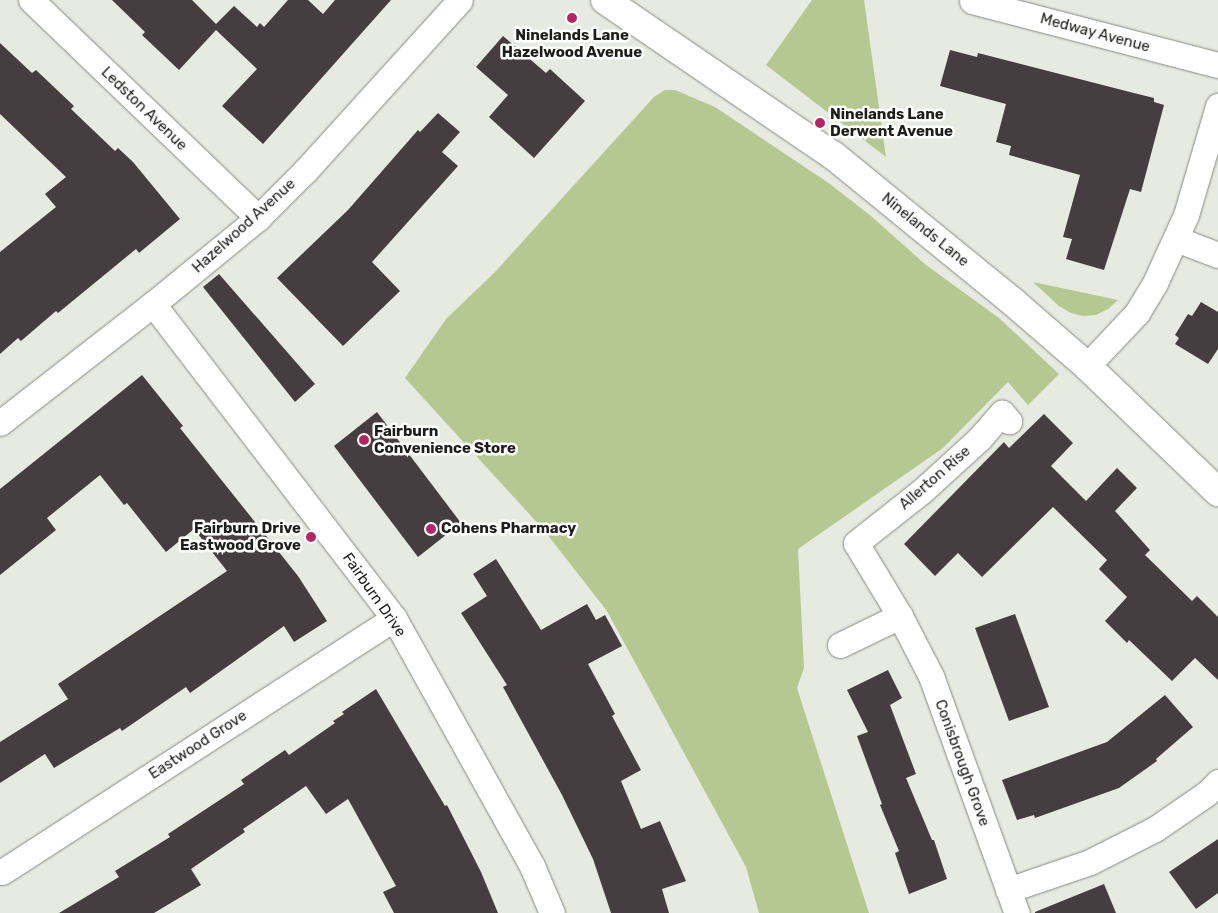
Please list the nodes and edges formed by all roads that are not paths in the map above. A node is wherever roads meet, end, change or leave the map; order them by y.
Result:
1 (31, 0) edge
2 (460, 0) edge
3 (606, 0) edge
4 (972, 1) edge
5 (1218, 65) edge
6 (1218, 106) edge
7 (258, 218) junction
8 (1176, 239) junction
9 (1218, 254) edge
10 (153, 304) junction
11 (1087, 366) junction
12 (1009, 420) dead end
13 (0, 423) edge
14 (1218, 492) edge
15 (856, 544) joint
16 (900, 616) junction
17 (394, 618) junction
18 (840, 645) dead end
19 (1218, 782) edge
20 (2, 872) dead end
21 (1013, 902) edge
22 (552, 913) edge

1 - 7 street, Ledston Avenue
2 - 7 street, Hazelwood Avenue
3 - 11 street, Ninelands Lane
4 - 5 street, Medway Avenue
6 - 8 street
7 - 10 street, Hazelwood Avenue
8 - 9 street
8 - 11 street
10 - 13 street, Hazelwood Avenue
10 - 17 street, Fairburn Drive
11 - 14 street, Ninelands Lane
12 - 15 street, Allerton Rise
15 - 16 street, Conisbrough Grove
16 - 18 street
16 - 21 street, Conisbrough Grove
17 - 20 street, Eastwood Grove
17 - 22 street, Fairburn Drive
19 - 21 street

